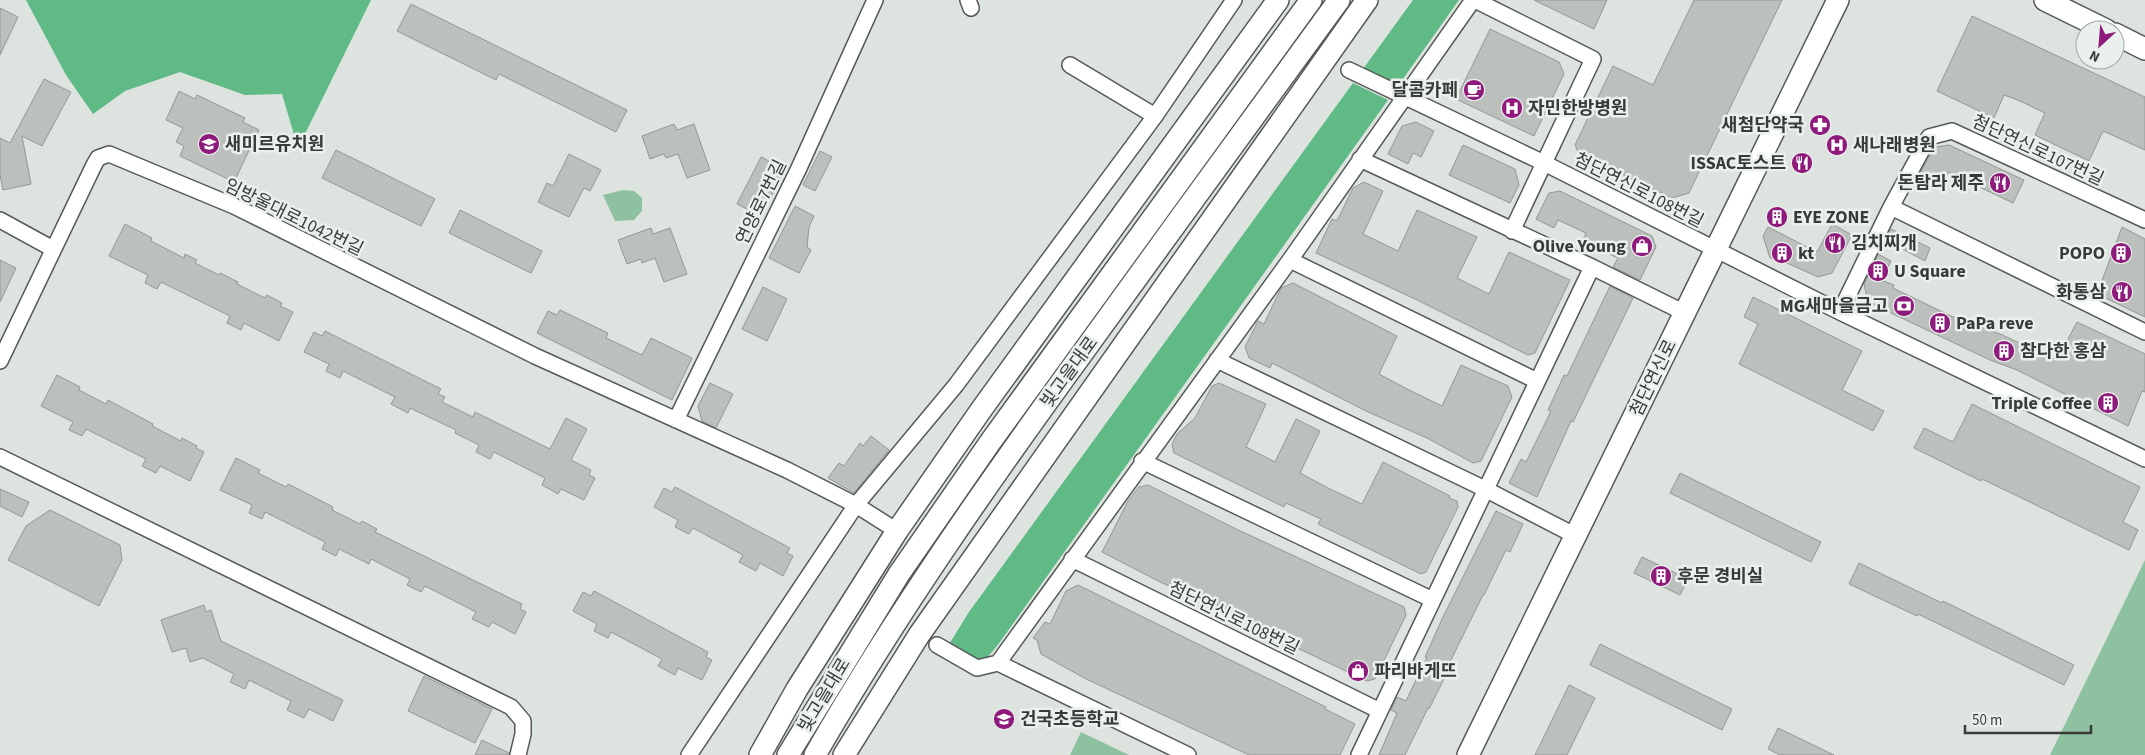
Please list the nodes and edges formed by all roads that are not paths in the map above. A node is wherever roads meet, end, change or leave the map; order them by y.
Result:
1 (875, 0) edge
2 (1234, 0) edge
3 (1278, 0) edge
4 (1311, 0) edge
5 (1338, 0) edge
6 (1367, 0) edge
7 (1474, 0) edge
8 (1838, 0) edge
9 (2045, 0) edge
10 (2086, 20) edge
11 (2125, 39) edge
12 (2145, 49) edge
13 (1070, 65) dead end
14 (1349, 70) dead end
15 (1404, 97) junction
16 (1154, 116) junction
17 (1360, 158) junction
18 (1544, 162) junction
19 (1891, 207) junction
20 (0, 220) edge
21 (2145, 220) edge
22 (1512, 230) junction
23 (53, 249) junction
24 (1716, 250) junction
25 (1290, 260) junction
26 (1592, 267) junction
27 (1840, 312) junction
28 (1685, 313) junction
29 (2145, 332) edge
30 (1217, 360) junction
31 (0, 361) edge
32 (1537, 381) junction
33 (676, 420) junction
34 (0, 457) edge
35 (2145, 459) edge
36 (1142, 461) junction
37 (1485, 489) junction
38 (856, 505) junction
39 (897, 531) junction
40 (1576, 536) junction
41 (1072, 559) junction
42 (1433, 600) junction
43 (937, 645) dead end
44 (998, 663) junction
45 (1380, 711) junction
46 (518, 755) edge
47 (689, 755) edge
48 (760, 755) edge
49 (788, 755) edge
50 (815, 755) edge
51 (844, 755) edge
52 (1188, 755) edge
53 (1359, 755) edge
54 (1468, 755) edge

1 - 33 street, 연양로7번길
2 - 16 street
3 - 39 main road
4 - 49 main road, 빛고을대로
5 - 50 main road, 빛고을대로
6 - 51 main road
7 - 15 street, 첨단연신로108번길
7 - 18 street, 첨단연신로108번길
8 - 24 main road, 첨단연신로
9 - 10 main road
11 - 12 main road
13 - 16 street
14 - 15 street
15 - 17 street, 첨단연신로108번길
15 - 18 street, 첨단연신로108번길
16 - 38 street
17 - 22 street
17 - 25 street, 첨단연신로108번길
18 - 22 street, 첨단연신로108번길
18 - 24 street, 첨단연신로108번길
19 - 21 street, 첨단연신로107번길
19 - 27 street, 첨단연신로107번길
19 - 29 street
20 - 23 street
22 - 26 street
23 - 31 street, 임방울대로1042번길
23 - 33 street, 임방울대로1042번길
24 - 27 street
24 - 28 main road, 첨단연신로
25 - 30 street, 첨단연신로108번길
25 - 32 street
26 - 28 street
26 - 32 street
27 - 35 street
28 - 40 main road, 첨단연신로
30 - 36 street, 첨단연신로108번길
30 - 37 street
32 - 37 street
33 - 38 street, 임방울대로1042번길
34 - 46 street
36 - 41 street, 첨단연신로108번길
36 - 42 street
37 - 40 street
37 - 42 street
38 - 39 street, 임방울대로1042번길
38 - 47 street
39 - 48 main road
40 - 54 main road, 첨단연신로
41 - 44 street, 첨단연신로108번길
41 - 45 street, 첨단연신로108번길
42 - 45 street
43 - 44 street
44 - 52 street
45 - 53 street

